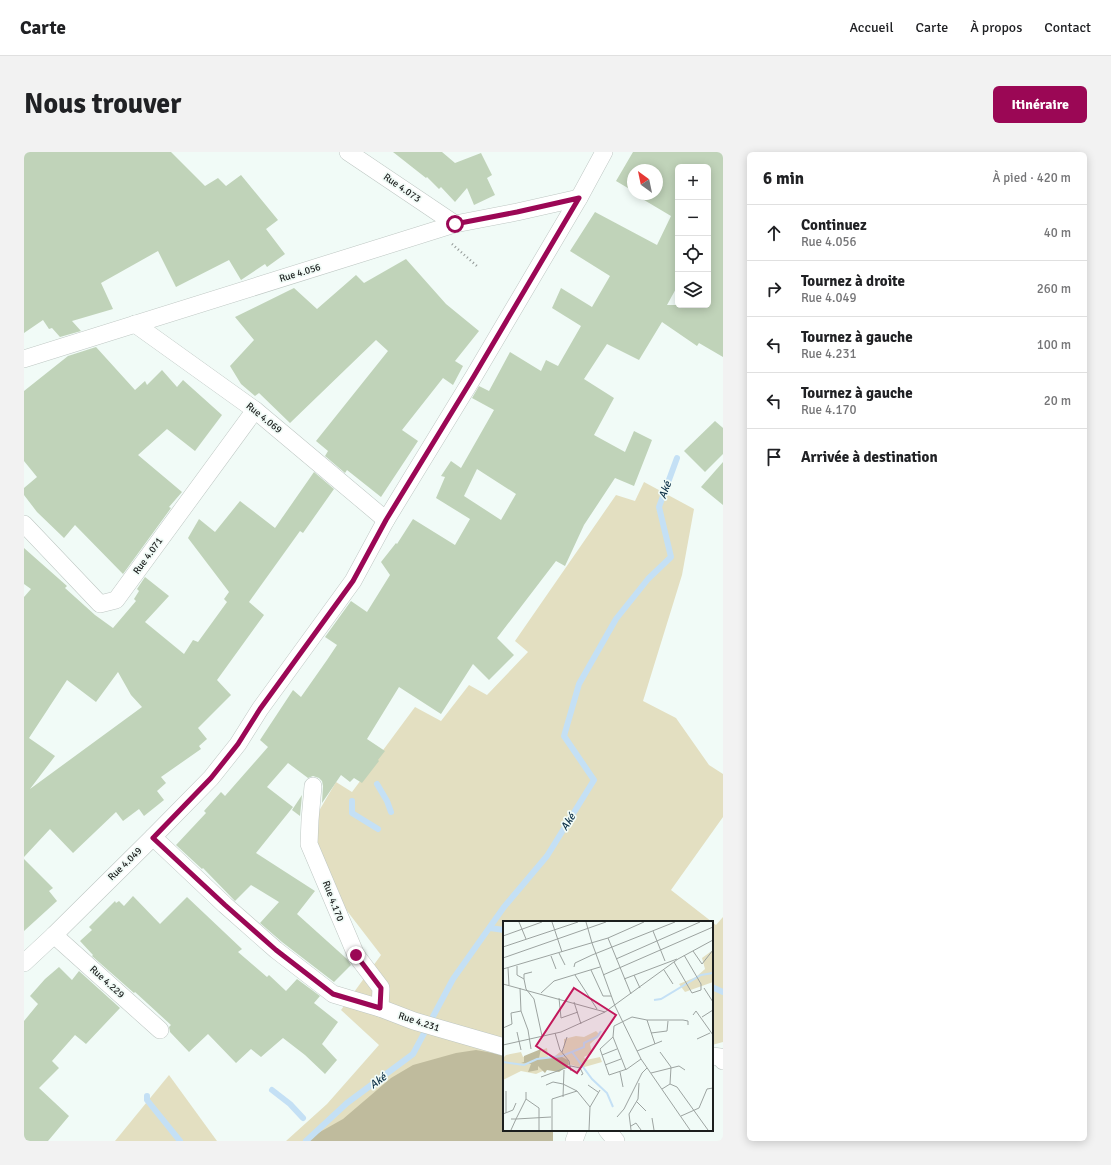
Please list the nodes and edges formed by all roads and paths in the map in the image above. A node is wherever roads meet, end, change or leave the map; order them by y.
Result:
1 (348, 152) edge
2 (604, 152) edge
3 (579, 198) junction
4 (455, 224) junction
5 (435, 230) junction
6 (478, 267) dead end
7 (135, 324) junction
8 (24, 359) edge
9 (255, 410) junction
10 (386, 520) junction
11 (24, 524) edge
12 (313, 786) dead end
13 (153, 838) junction
14 (54, 935) junction
15 (24, 963) edge
16 (380, 1008) junction
17 (160, 1030) dead end
18 (503, 1047) edge
19 (713, 1056) edge
20 (723, 1060) edge
21 (578, 1131) edge
22 (608, 1131) edge
23 (574, 1141) edge
24 (616, 1141) edge

1 - 4 street, Rue 4.073
2 - 3 street, Rue 4.049
3 - 4 street, Rue 4.056
3 - 10 street, Rue 4.049
4 - 5 street, Rue 4.056
5 - 6 path
5 - 7 street, Rue 4.056
7 - 8 street, Rue 4.056
7 - 9 street, Rue 4.069
9 - 10 street, Rue 4.069
9 - 11 street, Rue 4.071
10 - 13 street, Rue 4.049
12 - 16 street, Rue 4.170
13 - 14 street, Rue 4.049
13 - 16 street, Rue 4.231
14 - 15 street, Rue 4.049
14 - 17 street, Rue 4.229
16 - 18 street, Rue 4.231
19 - 20 street
21 - 23 street
22 - 24 street

